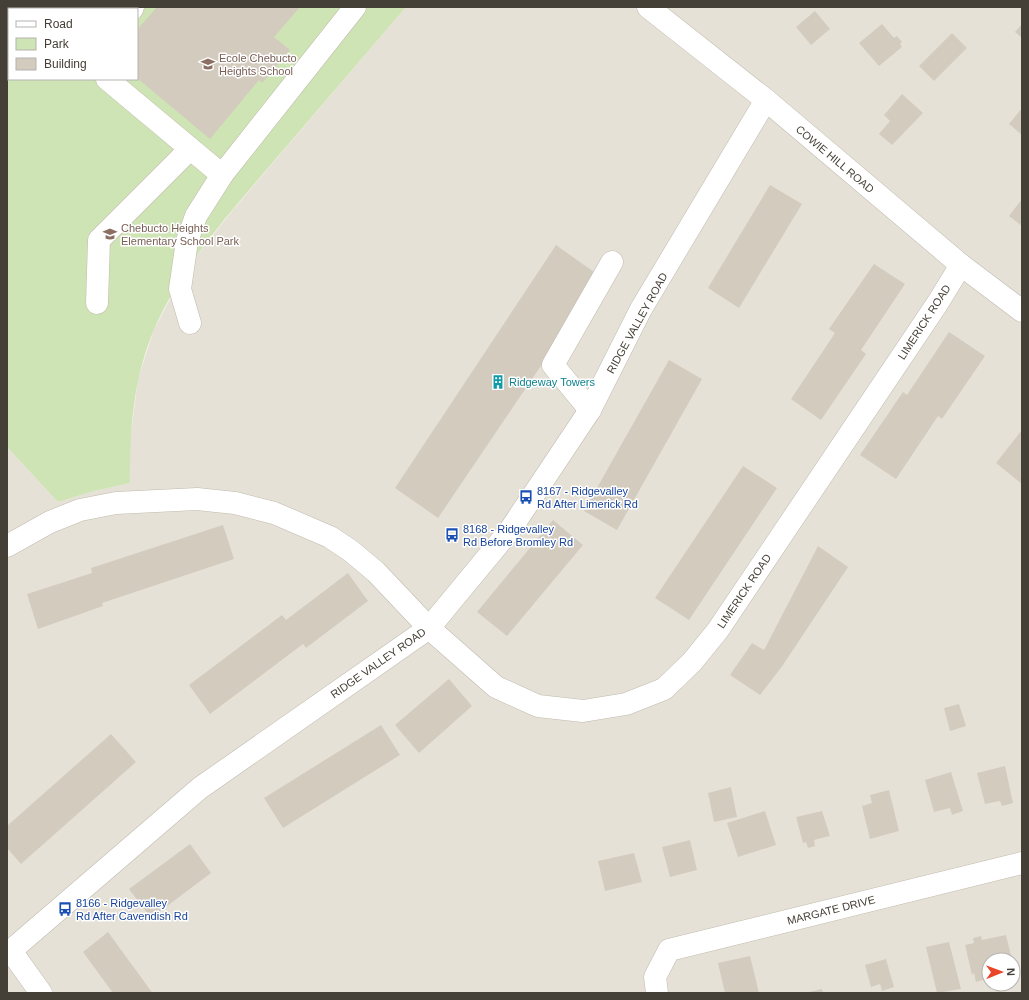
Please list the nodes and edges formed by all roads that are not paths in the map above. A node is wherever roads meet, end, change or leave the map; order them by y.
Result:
1 (355, 7) edge
2 (648, 7) edge
3 (108, 80) edge
4 (766, 100) junction
5 (190, 149) junction
6 (222, 174) junction
7 (612, 262) dead end
8 (961, 265) junction
9 (97, 303) dead end
10 (1022, 311) edge
11 (190, 322) dead end
12 (590, 410) junction
13 (7, 546) edge
14 (429, 628) junction
15 (1022, 863) edge
16 (9, 953) edge
17 (656, 985) edge
18 (41, 993) edge

1 - 6 street
2 - 4 street, COWIE HILL ROAD
3 - 5 street
4 - 8 street, COWIE HILL ROAD
4 - 12 street, RIDGE VALLEY ROAD
5 - 6 street
5 - 9 street
6 - 11 street
7 - 12 street
8 - 10 street, COWIE HILL ROAD
8 - 14 street, LIMERICK ROAD
12 - 14 street, RIDGE VALLEY ROAD
13 - 14 street, LIMERICK ROAD
14 - 16 street, RIDGE VALLEY ROAD
15 - 17 street, MARGATE DRIVE
16 - 18 street

